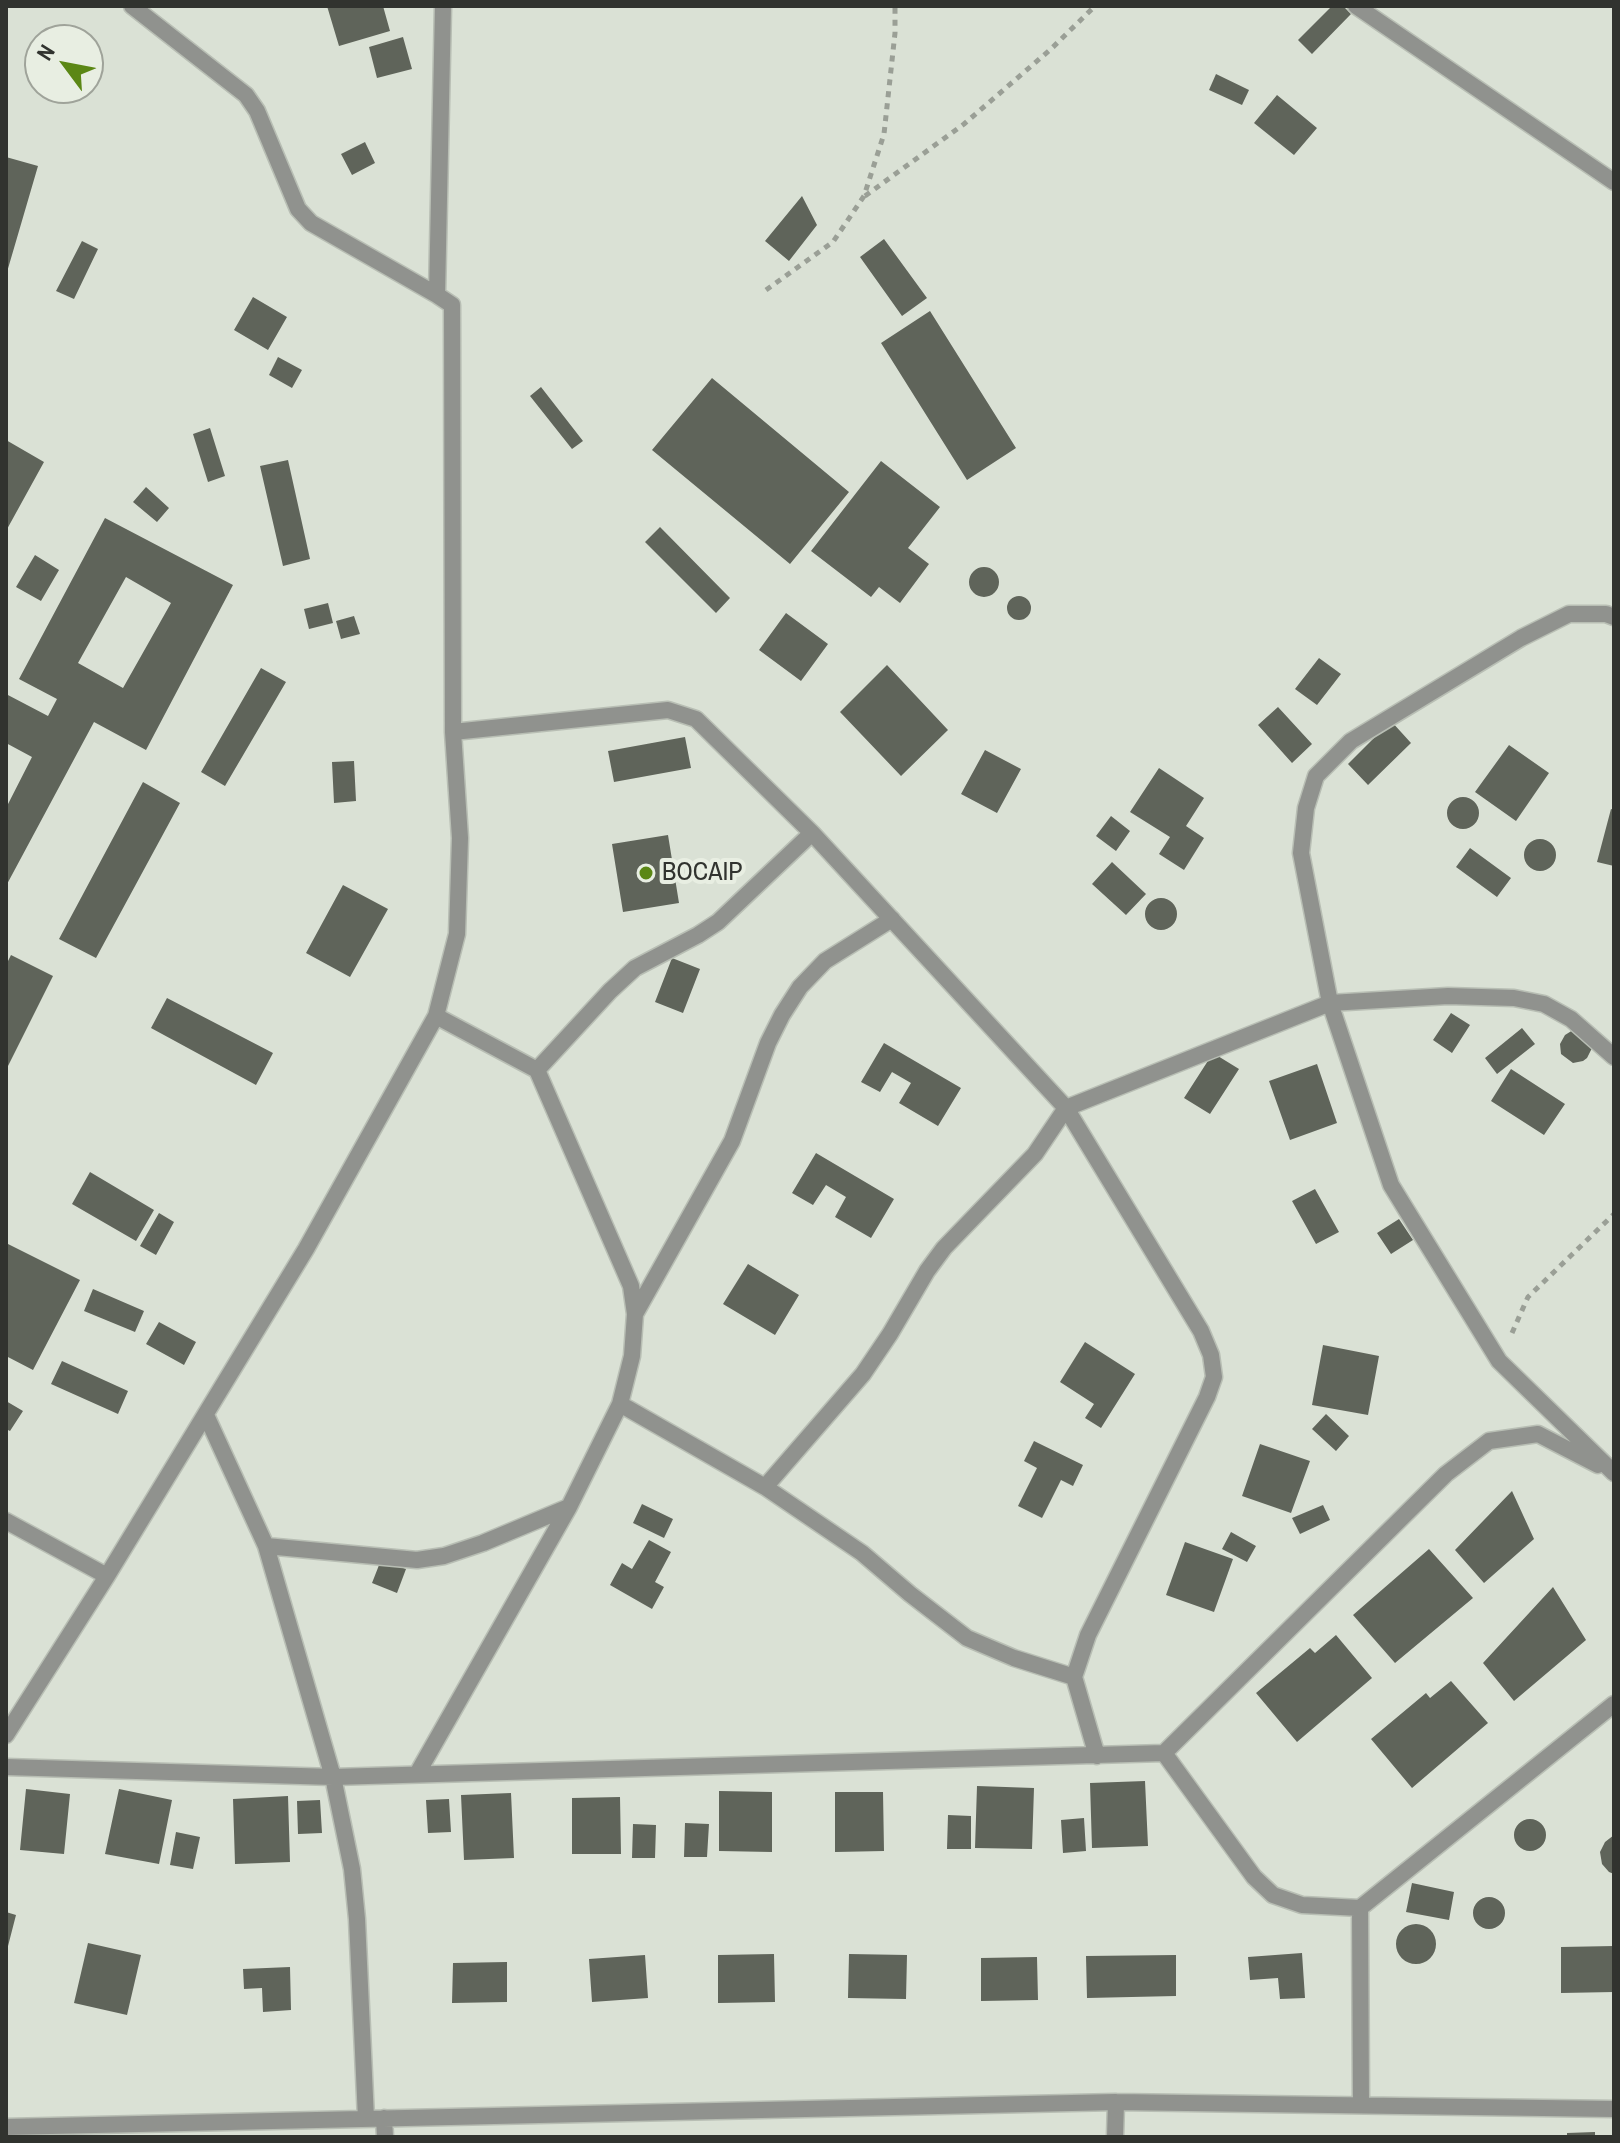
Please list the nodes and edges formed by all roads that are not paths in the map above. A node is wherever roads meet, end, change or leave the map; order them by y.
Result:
1 (132, 6) edge
2 (443, 6) edge
3 (1356, 6) edge
4 (1614, 181) edge
5 (437, 295) junction
6 (1614, 617) edge
7 (453, 732) junction
8 (812, 833) junction
9 (892, 919) junction
10 (1330, 1003) junction
11 (436, 1016) junction
12 (1614, 1057) edge
13 (537, 1070) junction
14 (1066, 1108) junction
15 (635, 1314) junction
16 (620, 1404) junction
17 (206, 1415) junction
18 (765, 1487) junction
19 (569, 1507) junction
20 (6, 1521) edge
21 (266, 1546) junction
22 (107, 1576) junction
23 (1074, 1677) junction
24 (1614, 1704) edge
25 (6, 1735) edge
26 (1164, 1753) junction
27 (1097, 1756) junction
28 (6, 1767) edge
29 (417, 1774) junction
30 (333, 1777) junction
31 (1360, 1908) junction
32 (1116, 2102) junction
33 (1361, 2105) junction
34 (1614, 2109) edge
35 (384, 2118) junction
36 (366, 2119) junction
37 (6, 2127) edge
38 (385, 2137) edge
39 (1115, 2137) edge

1 - 5 street
2 - 5 street
3 - 4 street
5 - 7 street
6 - 10 street
7 - 8 street
7 - 11 street
8 - 9 street
8 - 13 street
9 - 14 street
9 - 15 street
10 - 12 street
10 - 14 street
10 - 26 street
11 - 13 street
11 - 17 street
13 - 15 street
14 - 18 street
14 - 23 street
15 - 16 street
16 - 18 street
16 - 19 street
17 - 21 street
17 - 22 street
18 - 23 street
19 - 21 street
19 - 29 street
20 - 22 street
21 - 30 street
22 - 25 street
23 - 27 street
24 - 31 street
26 - 27 street
26 - 31 street
27 - 29 street
28 - 30 street
29 - 30 street
30 - 36 street
31 - 33 street
32 - 33 street
32 - 35 street
32 - 39 street
33 - 34 street
35 - 36 street
35 - 38 street
36 - 37 street

